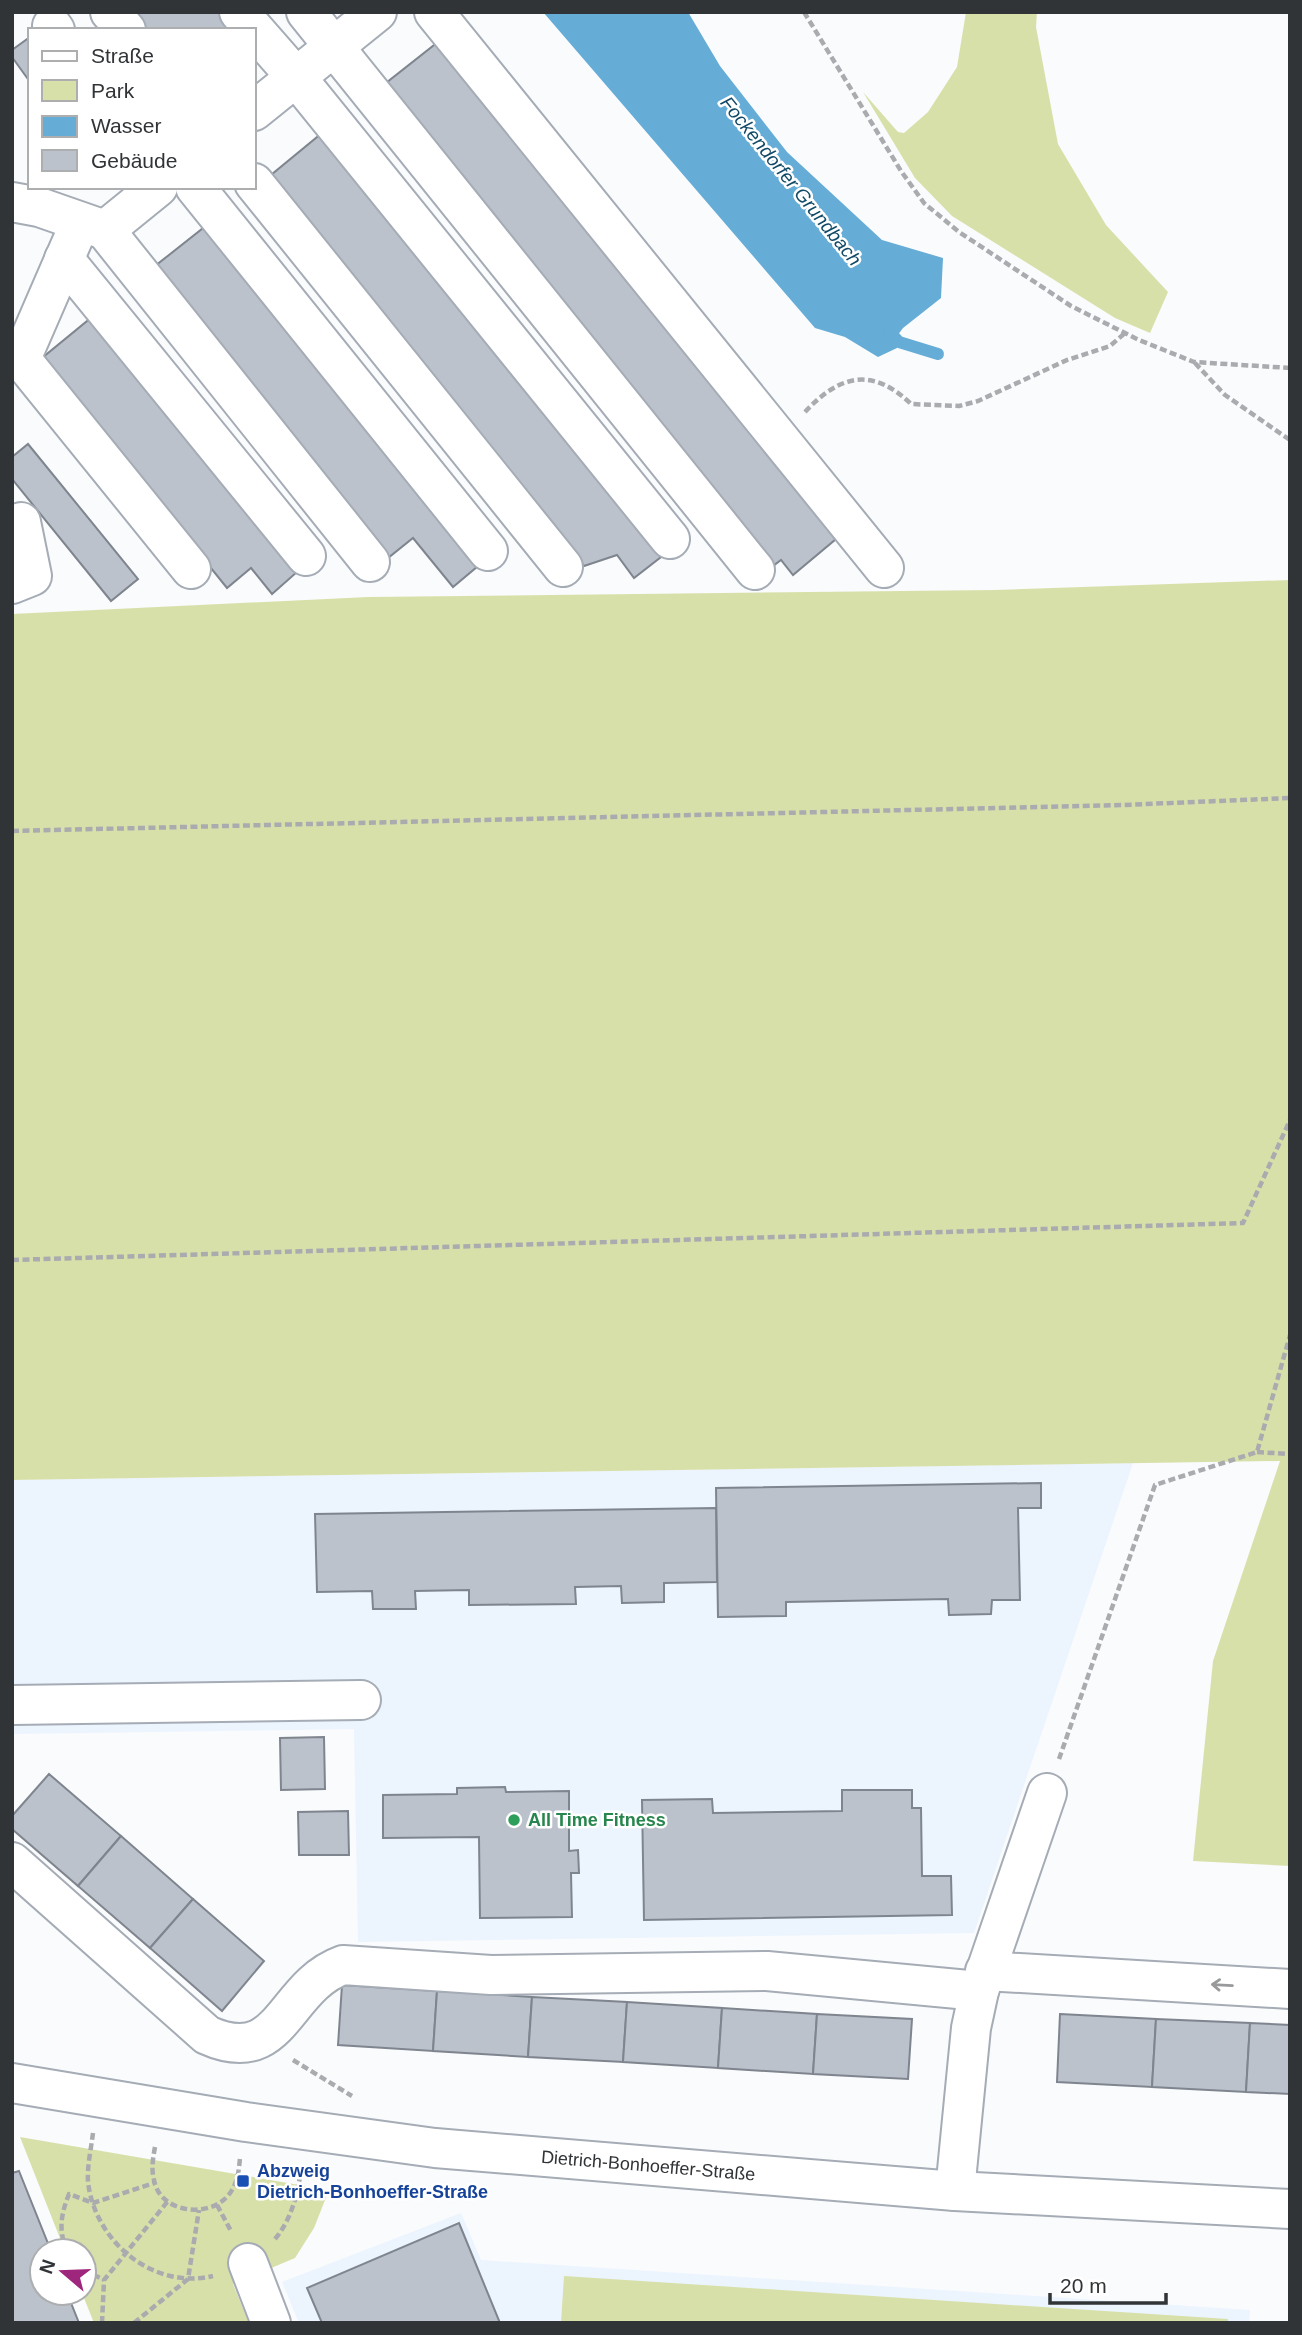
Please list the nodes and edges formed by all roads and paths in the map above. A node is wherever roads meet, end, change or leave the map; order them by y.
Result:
1 (110, 12) edge
2 (239, 12) edge
3 (306, 12) edge
4 (377, 12) edge
5 (434, 12) edge
6 (804, 12) edge
7 (124, 28) edge
8 (253, 28) edge
9 (256, 31) edge
10 (336, 45) junction
11 (296, 77) junction
12 (256, 109) edge
13 (256, 185) edge
14 (155, 189) edge
15 (197, 189) edge
16 (12, 202) edge
17 (92, 226) junction
18 (64, 259) junction
19 (1125, 333) junction
20 (1194, 362) junction
21 (1290, 368) edge
22 (1290, 440) edge
23 (786, 448) junction
24 (21, 522) dead end
25 (670, 538) dead end
26 (488, 551) dead end
27 (306, 556) dead end
28 (370, 562) dead end
29 (563, 567) dead end
30 (884, 568) dead end
31 (191, 569) dead end
32 (755, 570) dead end
33 (12, 584) edge
34 (1290, 798) edge
35 (12, 831) edge
36 (1290, 1120) edge
37 (12, 1260) edge
38 (1290, 1335) edge
39 (1257, 1452) junction
40 (1290, 1454) edge
41 (361, 1700) dead end
42 (12, 1705) edge
43 (1047, 1793) joint
44 (12, 1863) edge
45 (982, 1981) junction
46 (1290, 1989) edge
47 (12, 2083) edge
48 (98, 2098) junction
49 (161, 2108) junction
50 (246, 2122) junction
51 (306, 2131) junction
52 (154, 2183) junction
53 (955, 2191) junction
54 (168, 2201) junction
55 (93, 2203) junction
56 (1290, 2208) edge
57 (199, 2210) junction
58 (61, 2237) edge
59 (124, 2253) junction
60 (248, 2263) junction
61 (98, 2277) edge
62 (188, 2278) junction
63 (104, 2280) junction
64 (102, 2323) edge
65 (134, 2323) edge
66 (271, 2323) edge

1 - 7 street
2 - 8 street
3 - 10 street
4 - 10 street
5 - 23 street
6 - 19 path
9 - 11 street
10 - 11 street
10 - 32 street
11 - 12 street
11 - 25 street
13 - 29 street
14 - 17 street
15 - 26 street
16 - 17 street
17 - 18 street
17 - 28 street
18 - 27 street
18 - 31 street
19 - 20 path
19 - 23 path
20 - 21 path
20 - 22 path
23 - 30 street
24 - 33 street
34 - 35 path
36 - 37 path
38 - 39 path
39 - 40 path
39 - 43 path
41 - 42 street
43 - 45 street
44 - 45 street
46 -> 45 street
45 - 53 street
47 - 48 street, Dietrich-Bonhoeffer-Straße
48 - 49 street, Dietrich-Bonhoeffer-Straße
48 - 55 path
49 - 50 street, Dietrich-Bonhoeffer-Straße
49 - 52 path
50 - 51 street, Dietrich-Bonhoeffer-Straße
50 - 57 path
51 - 53 street, Dietrich-Bonhoeffer-Straße
51 - 60 path
52 - 54 path
52 - 55 path
53 - 56 street, Dietrich-Bonhoeffer-Straße
54 - 57 path
54 - 59 path
55 - 58 path
55 - 59 path
57 - 62 path
59 - 62 path
59 - 63 path
60 - 62 path
60 - 66 street
61 - 63 path
62 - 65 path
63 - 64 path

